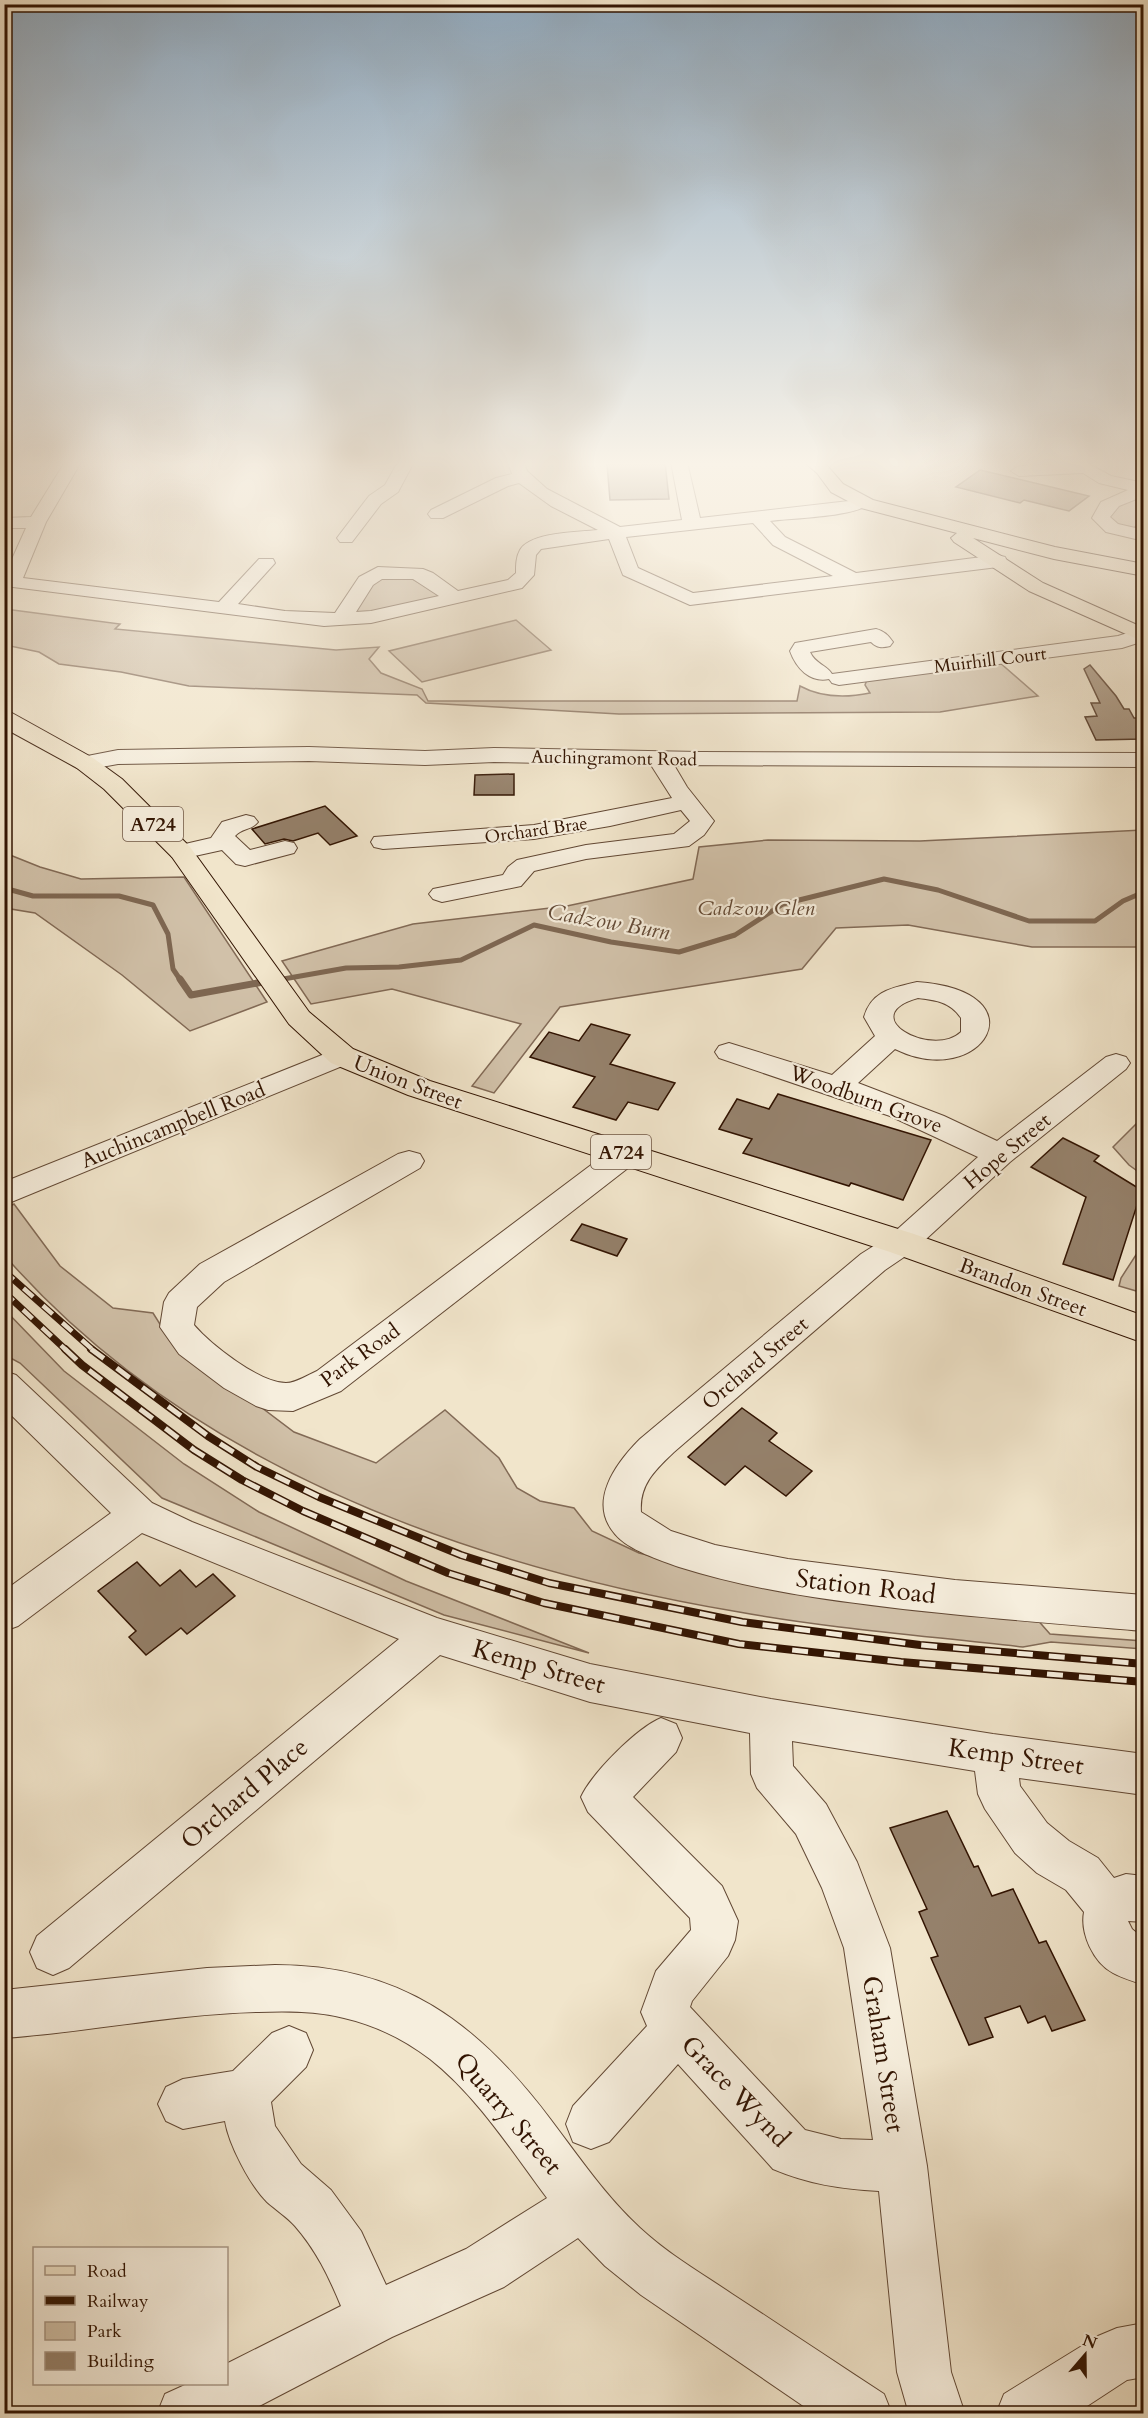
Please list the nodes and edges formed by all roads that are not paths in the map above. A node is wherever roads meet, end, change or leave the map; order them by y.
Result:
1 (255, 575) edge
2 (375, 575) edge
3 (421, 575) edge
4 (525, 575) edge
5 (638, 575) edge
6 (846, 575) edge
7 (887, 575) edge
8 (1018, 575) edge
9 (854, 579) junction
10 (8, 582) edge
11 (453, 597) junction
12 (225, 607) junction
13 (341, 620) junction
14 (1142, 636) edge
15 (883, 642) dead end
16 (4, 718) edge
17 (658, 758) junction
18 (1143, 760) edge
19 (85, 763) junction
20 (686, 802) junction
21 (246, 822) dead end
22 (227, 841) junction
23 (383, 842) dead end
24 (285, 848) dead end
25 (181, 852) junction
26 (442, 894) dead end
27 (891, 1037) dead end
28 (729, 1053) dead end
29 (342, 1056) junction
30 (1116, 1063) dead end
31 (838, 1086) junction
32 (626, 1154) junction
33 (999, 1155) junction
34 (409, 1161) dead end
35 (11, 1191) edge
36 (902, 1243) junction
37 (1143, 1330) edge
38 (4, 1385) edge
39 (623, 1495) joint
40 (139, 1514) junction
41 (1143, 1613) edge
42 (4, 1614) edge
43 (434, 1635) junction
44 (771, 1718) junction
45 (661, 1738) dead end
46 (993, 1754) junction
47 (1143, 1775) edge
48 (1126, 1903) edge
49 (53, 1952) dead end
50 (1143, 1962) edge
51 (4, 2014) edge
52 (677, 2029) junction
53 (289, 2050) dead end
54 (245, 2093) junction
55 (183, 2104) dead end
56 (591, 2124) dead end
57 (902, 2166) junction
58 (583, 2205) junction
59 (373, 2318) junction
60 (1143, 2350) edge
61 (185, 2414) edge
62 (864, 2414) edge
63 (937, 2414) edge
64 (1024, 2414) edge

1 - 12 street
2 - 13 street
3 - 11 street
4 - 11 street
5 - 9 street
6 - 9 street
7 - 9 street
8 - 14 main road
10 - 12 street
11 - 13 street
12 - 13 street
14 - 15 street, Muirhill Court
16 - 19 main road, Union Street / A724
17 - 18 street, Auchingramont Road
17 - 19 street, Auchingramont Road
17 - 20 street, Orchard Brae
19 - 25 main road, Union Street / A724
20 - 23 street, Orchard Brae
20 - 26 street, Orchard Brae
21 - 22 street
22 - 24 street
22 - 25 street
25 - 29 main road, Union Street / A724
27 - 31 street
28 - 31 street, Woodburn Grove
29 - 32 main road, Union Street / A724
29 - 35 street, Auchincampbell Road
30 - 33 street, Hope Street
31 - 33 street, Woodburn Grove
32 - 34 street, Park Road
32 - 36 main road, Union Street / A724
33 - 36 street, Hope Street
36 - 37 main road, Brandon Street / A724
36 - 39 street, Orchard Street
38 - 40 street, Kemp Street
39 - 41 street, Station Road
40 - 42 street
40 - 43 street, Kemp Street
43 - 44 street, Kemp Street
43 - 49 street, Orchard Place
44 - 46 street, Kemp Street
44 - 57 street, Graham Street
45 - 52 street, Grace Wynd
46 - 47 street, Kemp Street
46 - 48 street
48 - 50 street
51 - 58 street, Quarry Street
52 - 56 street, Grace Wynd
52 - 57 street, Grace Wynd
53 - 54 street
54 - 55 street
54 - 59 street
57 - 63 street, Graham Street
58 - 59 street
58 - 62 street, Quarry Street
59 - 61 street
60 - 64 street

